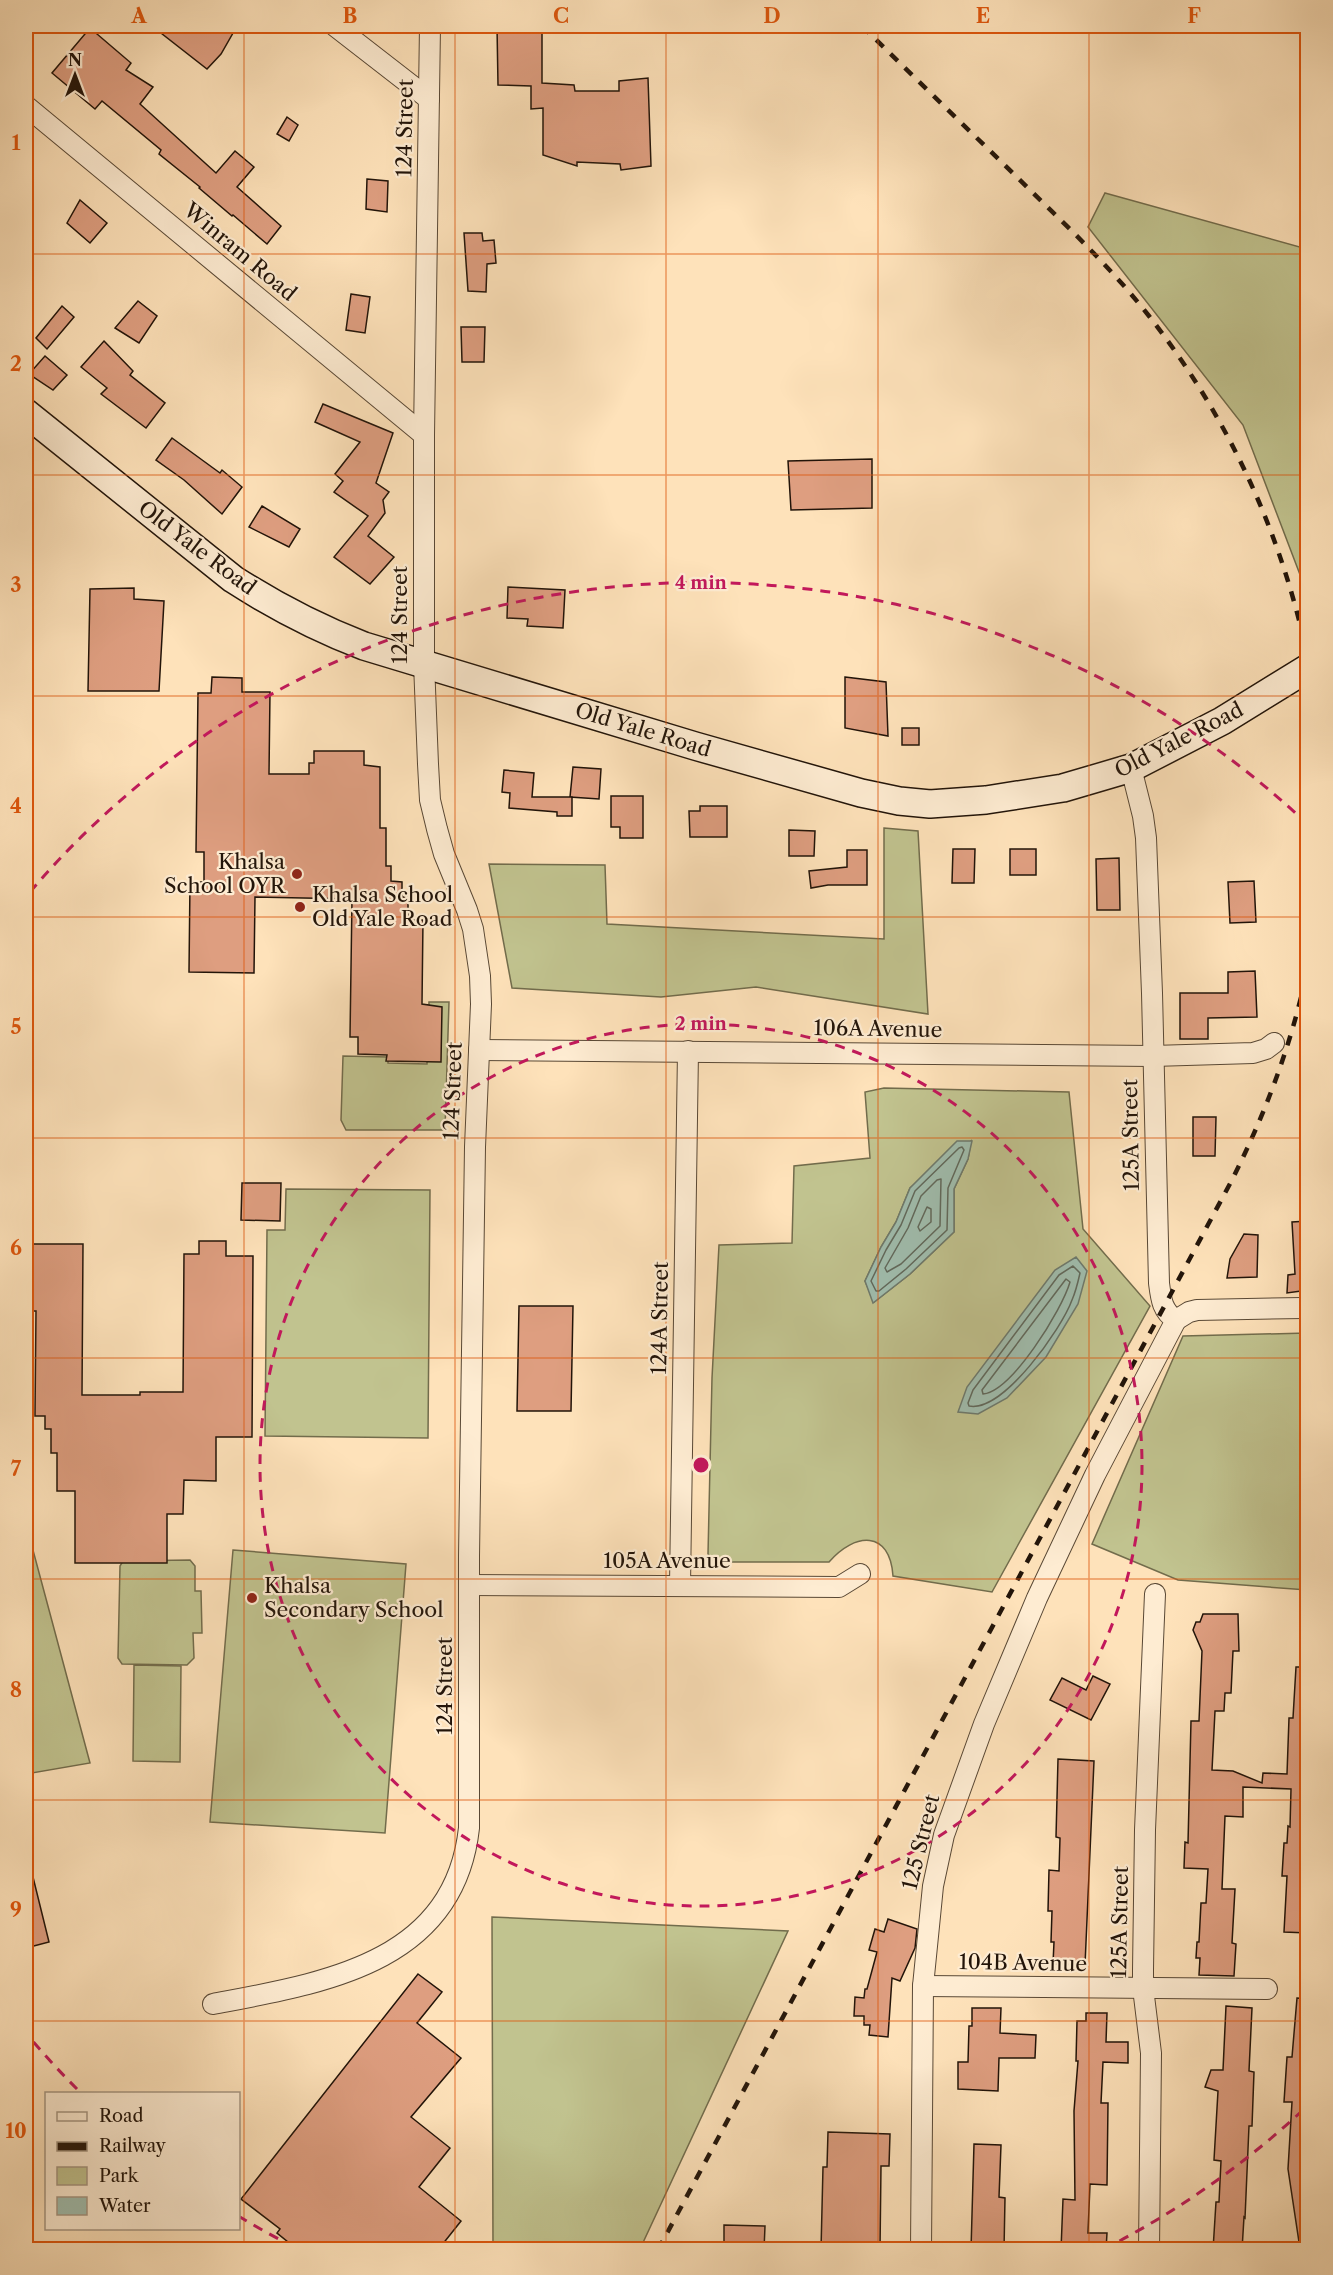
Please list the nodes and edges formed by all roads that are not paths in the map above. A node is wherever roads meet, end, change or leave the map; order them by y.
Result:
1 (335, 26) edge
2 (430, 26) edge
3 (429, 99) junction
4 (26, 105) edge
5 (26, 413) edge
6 (424, 435) junction
7 (424, 663) junction
8 (1308, 668) edge
9 (1131, 768) junction
10 (1274, 1044) dead end
11 (479, 1050) junction
12 (688, 1052) junction
13 (1153, 1056) junction
14 (1303, 1308) dead end
15 (1176, 1320) junction
16 (860, 1574) dead end
17 (469, 1585) junction
18 (680, 1585) junction
19 (1155, 1594) dead end
20 (923, 1986) junction
21 (1143, 1988) junction
22 (1267, 1989) dead end
23 (213, 2004) dead end
24 (921, 2250) edge
25 (1149, 2250) edge

1 - 3 street
2 - 3 street, 124 Street
3 - 6 street, 124 Street
4 - 6 street, Winram Road
5 - 7 main road, Old Yale Road
6 - 7 street, 124 Street
7 - 9 main road, Old Yale Road
7 - 11 street, 124 Street
8 - 9 main road, Old Yale Road
9 - 13 street, 125A Street
10 - 13 street, 106A Avenue
11 - 12 street, 106A Avenue
11 - 17 street, 124 Street
12 - 13 street, 106A Avenue
12 - 18 street, 124A Street
13 - 15 street, 125A Street
14 - 15 street
15 - 20 street, 125 Street
16 - 18 street, 105A Avenue
17 - 18 street, 105A Avenue
17 - 23 street, 124 Street
19 - 21 street, 125A Street
20 - 21 street, 104B Avenue
20 - 24 street, 125 Street
21 - 22 street, 104B Avenue
21 - 25 street, 125A Street

